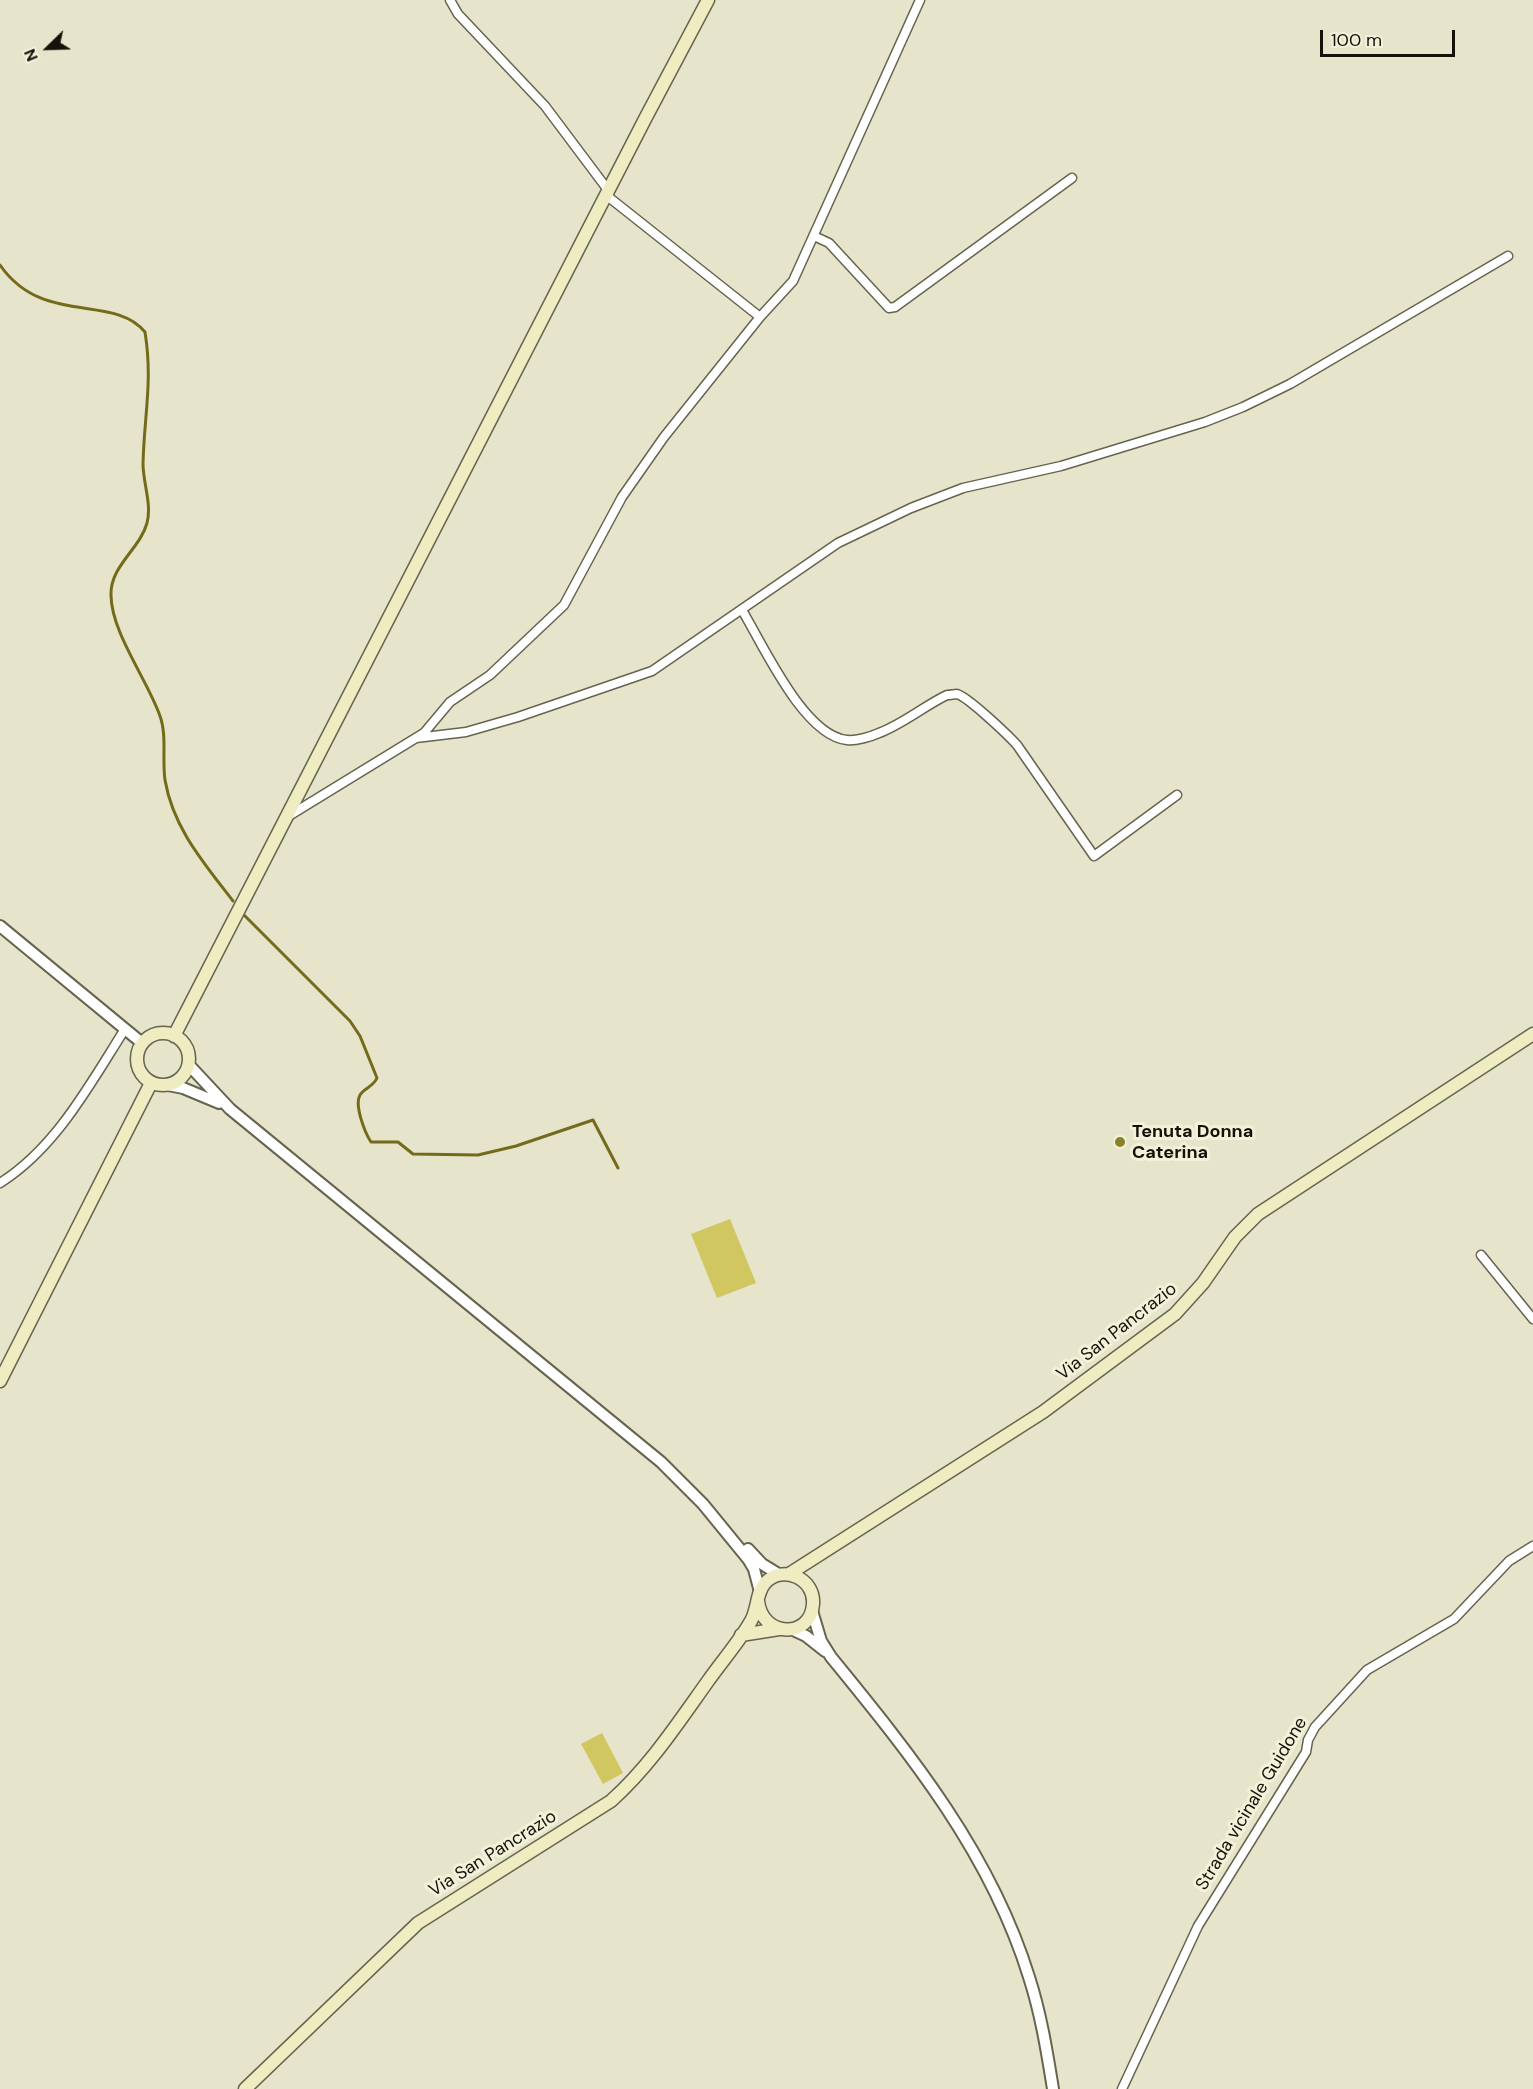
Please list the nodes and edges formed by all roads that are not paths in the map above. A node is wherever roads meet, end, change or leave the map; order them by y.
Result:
1 (450, 0) edge
2 (708, 0) edge
3 (920, 0) edge
4 (1072, 178) dead end
5 (607, 192) junction
6 (814, 236) junction
7 (1508, 256) dead end
8 (760, 317) junction
9 (742, 610) junction
10 (416, 738) junction
11 (1177, 795) dead end
12 (287, 817) junction
13 (0, 926) edge
14 (125, 1029) junction
15 (1533, 1034) edge
16 (174, 1036) junction
17 (142, 1043) junction
18 (188, 1064) junction
19 (151, 1083) junction
20 (168, 1085) junction
21 (230, 1109) junction
22 (0, 1183) edge
23 (1481, 1255) dead end
24 (1533, 1319) edge
25 (0, 1381) edge
26 (732, 1537) junction
27 (1533, 1546) edge
28 (821, 1553) junction
29 (784, 1574) junction
30 (806, 1583) junction
31 (759, 1596) junction
32 (812, 1611) junction
33 (785, 1629) junction
34 (741, 1635) junction
35 (831, 1658) junction
36 (245, 2089) edge
37 (1053, 2089) edge
38 (1122, 2089) edge

1 - 5 street
2 - 5 main road
3 - 6 street
4 - 6 street
5 - 8 street
5 - 12 main road
6 - 8 street
7 - 9 street
8 - 10 street
9 - 10 street
9 - 11 street
10 - 12 street
12 - 16 main road
13 - 14 street
14 - 17 street
14 - 22 street
15 - 28 main road, Via San Pancrazio
16 - 17 main road
16 - 18 main road
17 - 19 main road
18 - 20 main road
18 - 21 street
19 - 20 main road
19 - 25 main road
20 - 21 street
21 - 26 street
23 - 24 street
26 - 29 street
26 - 31 street
27 - 38 street, Strada vicinale Guidone
28 - 29 main road, Via San Pancrazio
28 - 30 main road
29 - 30 main road
29 - 31 main road
30 - 32 main road
31 - 33 main road
31 - 34 main road, Via San Pancrazio
32 - 33 main road
32 - 35 street
33 - 34 main road
33 - 35 street
34 - 36 main road, Via San Pancrazio
35 - 37 street

